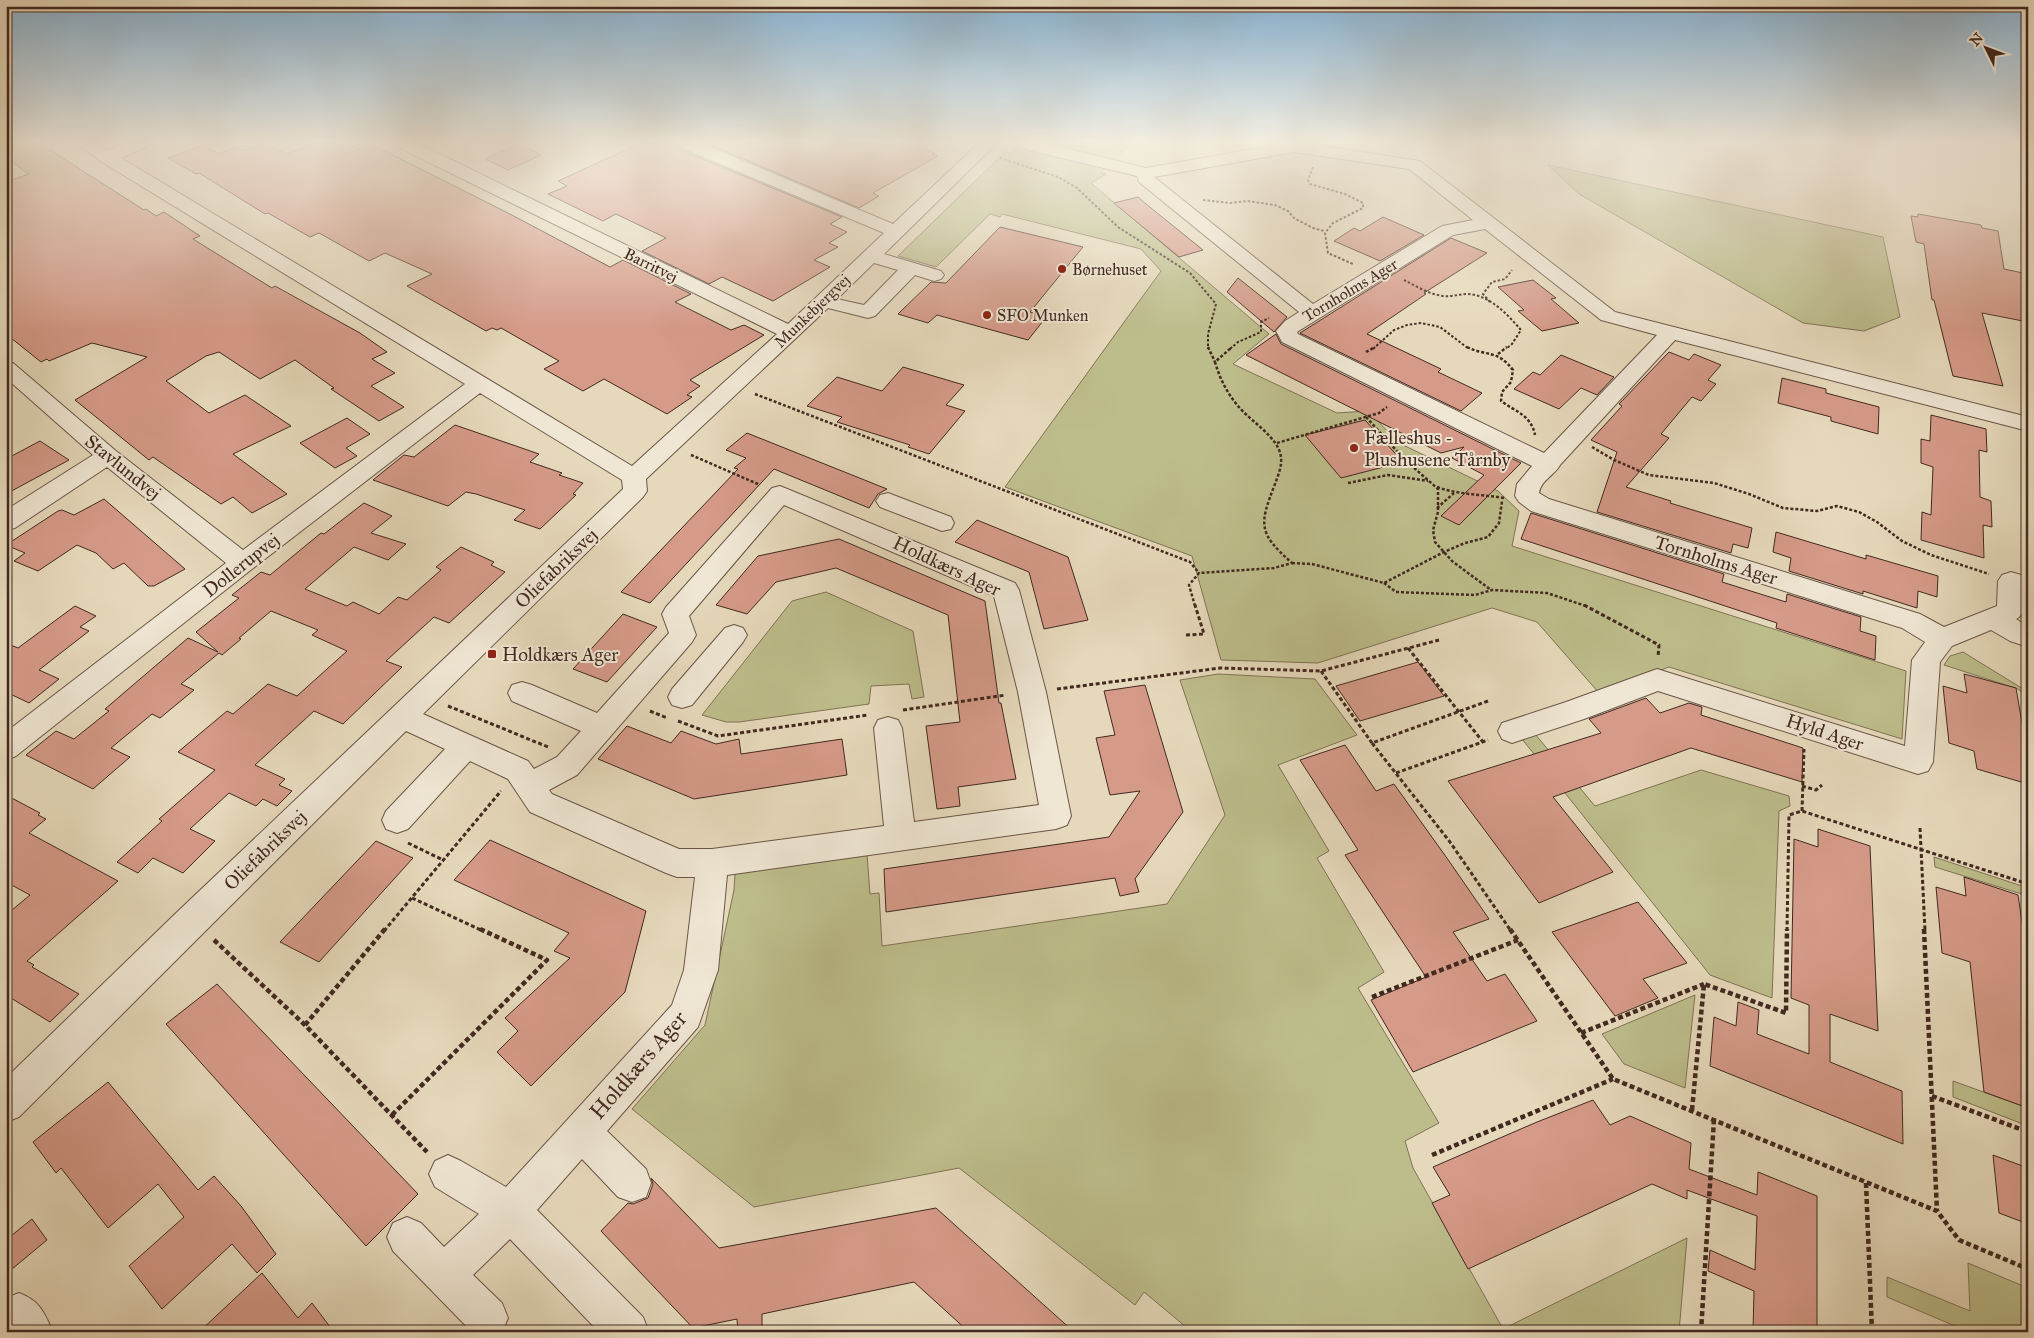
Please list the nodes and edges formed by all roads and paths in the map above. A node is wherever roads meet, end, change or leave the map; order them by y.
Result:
1 (186, 205) edge
2 (531, 205) edge
3 (833, 205) edge
4 (921, 205) edge
5 (1095, 205) edge
6 (1179, 205) edge
7 (1276, 205) edge
8 (1465, 205) edge
9 (1488, 223) junction
10 (1324, 231) dead end
11 (896, 232) junction
12 (870, 256) junction
13 (911, 268) junction
14 (1512, 270) dead end
15 (934, 274) dead end
16 (823, 301) junction
17 (1491, 302) dead end
18 (1305, 307) junction
19 (1286, 331) junction
20 (1260, 332) junction
21 (1671, 332) junction
22 (790, 333) junction
23 (1361, 354) dead end
24 (1215, 362) junction
25 (6, 367) edge
26 (478, 384) junction
27 (733, 386) junction
28 (1405, 393) junction
29 (1366, 417) junction
30 (2028, 424) edge
31 (1574, 436) junction
32 (1277, 443) junction
33 (670, 446) junction
34 (108, 456) junction
35 (1549, 464) junction
36 (634, 477) junction
37 (1348, 484) dead end
38 (1433, 484) junction
39 (1454, 493) junction
40 (780, 494) junction
41 (1528, 496) junction
42 (1503, 498) junction
43 (888, 501) dead end
44 (1437, 508) junction
45 (916, 512) junction
46 (6, 522) edge
47 (942, 523) dead end
48 (889, 540) junction
49 (1444, 552) junction
50 (244, 563) junction
51 (1292, 563) junction
52 (1199, 573) junction
53 (2020, 583) edge
54 (1384, 584) junction
55 (1492, 590) junction
56 (1993, 618) junction
57 (734, 635) dead end
58 (1186, 635) dead end
59 (2028, 637) edge
60 (1942, 639) junction
61 (1439, 640) dead end
62 (1408, 648) junction
63 (661, 659) junction
64 (1321, 670) junction
65 (701, 674) junction
66 (1657, 680) junction
67 (522, 692) dead end
68 (1032, 692) junction
69 (424, 697) junction
70 (682, 697) dead end
71 (1488, 700) dead end
72 (623, 702) junction
73 (1458, 711) junction
74 (403, 717) junction
75 (887, 718) junction
76 (1805, 726) junction
77 (601, 727) junction
78 (1512, 731) joint
79 (1482, 742) junction
80 (1372, 743) junction
81 (466, 746) junction
82 (6, 748) edge
83 (574, 758) junction
84 (1396, 774) junction
85 (524, 778) junction
86 (1822, 784) dead end
87 (1802, 786) junction
88 (1802, 811) junction
89 (397, 820) dead end
90 (1920, 828) dead end
91 (901, 838) junction
92 (1920, 849) junction
93 (712, 863) junction
94 (2028, 884) edge
95 (412, 898) junction
96 (186, 926) junction
97 (1518, 940) junction
98 (1704, 984) junction
99 (1372, 997) dead end
100 (305, 1025) junction
101 (1581, 1033) junction
102 (1613, 1079) junction
103 (1932, 1096) junction
104 (6, 1104) edge
105 (1692, 1110) junction
106 (392, 1115) junction
107 (1714, 1119) junction
108 (581, 1131) junction
109 (2028, 1132) edge
110 (1432, 1155) dead end
111 (448, 1174) joint
112 (632, 1183) dead end
113 (1866, 1183) junction
114 (510, 1211) junction
115 (1937, 1211) junction
116 (407, 1237) dead end
117 (2028, 1268) edge
118 (444, 1275) junction
119 (487, 1318) dead end
120 (628, 1332) edge
121 (1700, 1332) edge
122 (1872, 1332) edge

1 - 26 street
2 - 22 street, Barritvej
3 - 11 street
4 - 11 street, Munkebjergvej
5 - 24 path
6 - 18 street
7 - 10 path
8 - 9 street
9 - 18 street, Tornholms Ager
9 - 21 street
11 - 12 street, Munkebjergvej
12 - 13 street
12 - 16 street, Munkebjergvej
13 - 15 street
13 - 16 street
14 - 17 path
16 - 22 street, Munkebjergvej
18 - 19 street, Tornholms Ager
18 - 20 path
19 - 20 path
19 - 28 street, Tornholms Ager
20 - 24 path
21 - 30 street
21 - 31 street
22 - 27 street, Munkebjergvej
23 - 35 path
24 - 32 path
25 - 34 street, Stavlundvej
26 - 36 street
26 - 50 street, Dollerupvej
27 - 33 street, Munkebjergvej
27 - 52 path
28 - 29 path
28 - 35 street, Tornholms Ager
29 - 32 path
29 - 38 path
31 - 35 street
31 - 53 path
32 - 51 path
33 - 36 street, Munkebjergvej
33 - 40 path
34 - 46 street
34 - 50 street, Stavlundvej
35 - 41 street
36 - 69 street, Oliefabriksvej
37 - 38 path
38 - 39 path
38 - 44 path
39 - 42 path
39 - 44 path
40 - 48 street, Holdkærs Ager
40 - 63 street
41 - 42 path
41 - 60 street, Tornholms Ager
42 - 49 path
43 - 45 street
44 - 49 path
45 - 47 street
45 - 48 street
48 - 68 street, Holdkærs Ager
49 - 54 path
49 - 55 path
50 - 82 street, Dollerupvej
51 - 52 path
51 - 54 path
52 - 58 path
53 - 56 street
54 - 55 path
55 - 66 path
56 - 59 street
56 - 60 street
57 - 65 street
60 - 76 street, Hyld Ager
61 - 62 path
62 - 64 path
62 - 73 path
63 - 65 street
63 - 72 street
64 - 68 path
64 - 80 path
65 - 70 street
66 - 76 street, Hyld Ager
66 - 78 street
67 - 77 street
68 - 75 path
68 - 91 street, Holdkærs Ager
69 - 74 street, Oliefabriksvej
69 - 83 path
71 - 73 path
72 - 75 path
72 - 77 street
73 - 79 path
73 - 80 path
74 - 81 street, Holdkærs Ager
74 - 96 street, Oliefabriksvej
75 - 91 street
76 - 87 path
77 - 83 street
78 - 79 path
79 - 84 path
80 - 84 path
81 - 85 street, Holdkærs Ager
81 - 89 street
83 - 85 street
84 - 97 path
85 - 93 street, Holdkærs Ager
85 - 95 path
86 - 87 path
87 - 88 path
88 - 92 path
88 - 98 path
90 - 92 path
91 - 93 street, Holdkærs Ager
92 - 94 path
92 - 103 path
93 - 108 street, Holdkærs Ager
95 - 100 path
95 - 106 path
96 - 100 path
96 - 104 street, Oliefabriksvej
97 - 99 path
97 - 101 path
98 - 101 path
98 - 105 path
100 - 106 path
101 - 102 path
102 - 105 path
102 - 110 path
103 - 109 path
103 - 115 path
105 - 107 path
106 - 111 path
107 - 113 path
107 - 121 path
108 - 112 street
108 - 114 street, Holdkærs Ager
111 - 114 street
113 - 115 path
113 - 122 path
114 - 118 street, Holdkærs Ager
114 - 120 street
115 - 117 path
116 - 118 street
118 - 119 street

